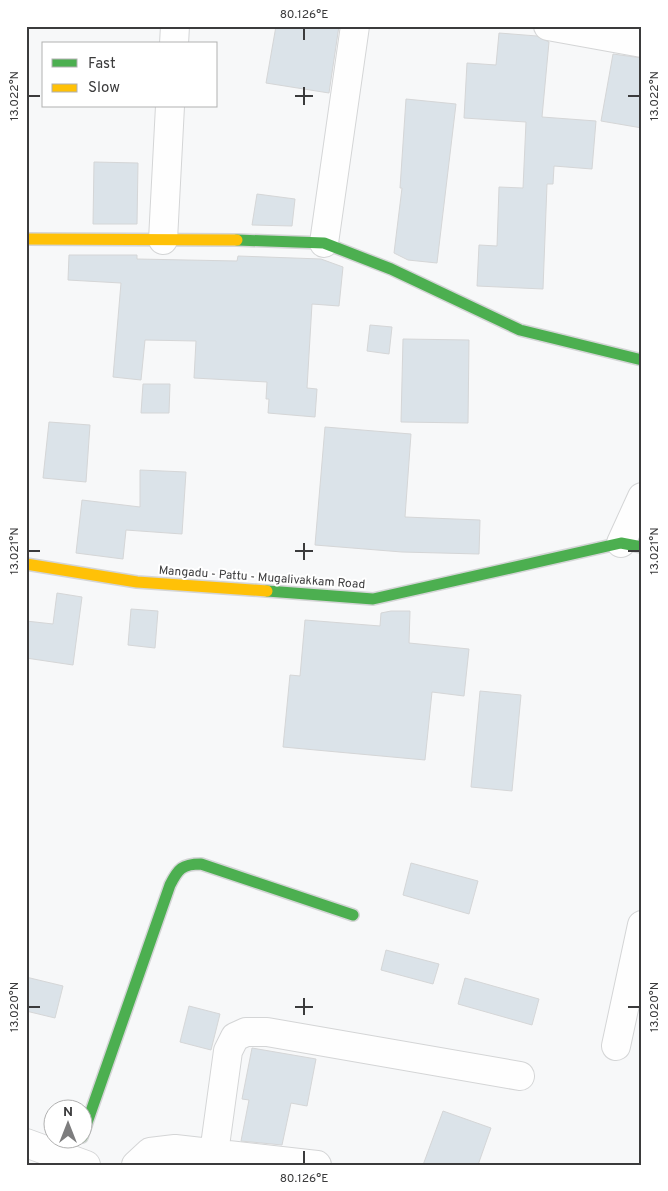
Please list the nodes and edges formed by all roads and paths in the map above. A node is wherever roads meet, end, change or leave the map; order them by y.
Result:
1 (175, 26) edge
2 (355, 26) edge
3 (548, 26) edge
4 (174, 42) edge
5 (642, 43) edge
6 (170, 108) edge
7 (26, 239) edge
8 (163, 240) junction
9 (324, 244) junction
10 (642, 360) edge
11 (642, 497) edge
12 (632, 545) edge
13 (26, 564) edge
14 (353, 914) dead end
15 (642, 925) edge
16 (616, 1046) dead end
17 (520, 1076) dead end
18 (26, 1143) edge
19 (81, 1150) edge
20 (214, 1153) junction
21 (136, 1165) edge
22 (317, 1165) edge

1 - 4 street
2 - 9 street
3 - 5 street
6 - 8 street
7 - 8 street
8 - 9 street
9 - 10 street
11 - 12 street
12 - 13 street, Mangadu - Pattu - Mugalivakkam Road
14 - 19 street
15 - 16 street
17 - 20 street
18 - 19 street
20 - 21 street
20 - 22 street

